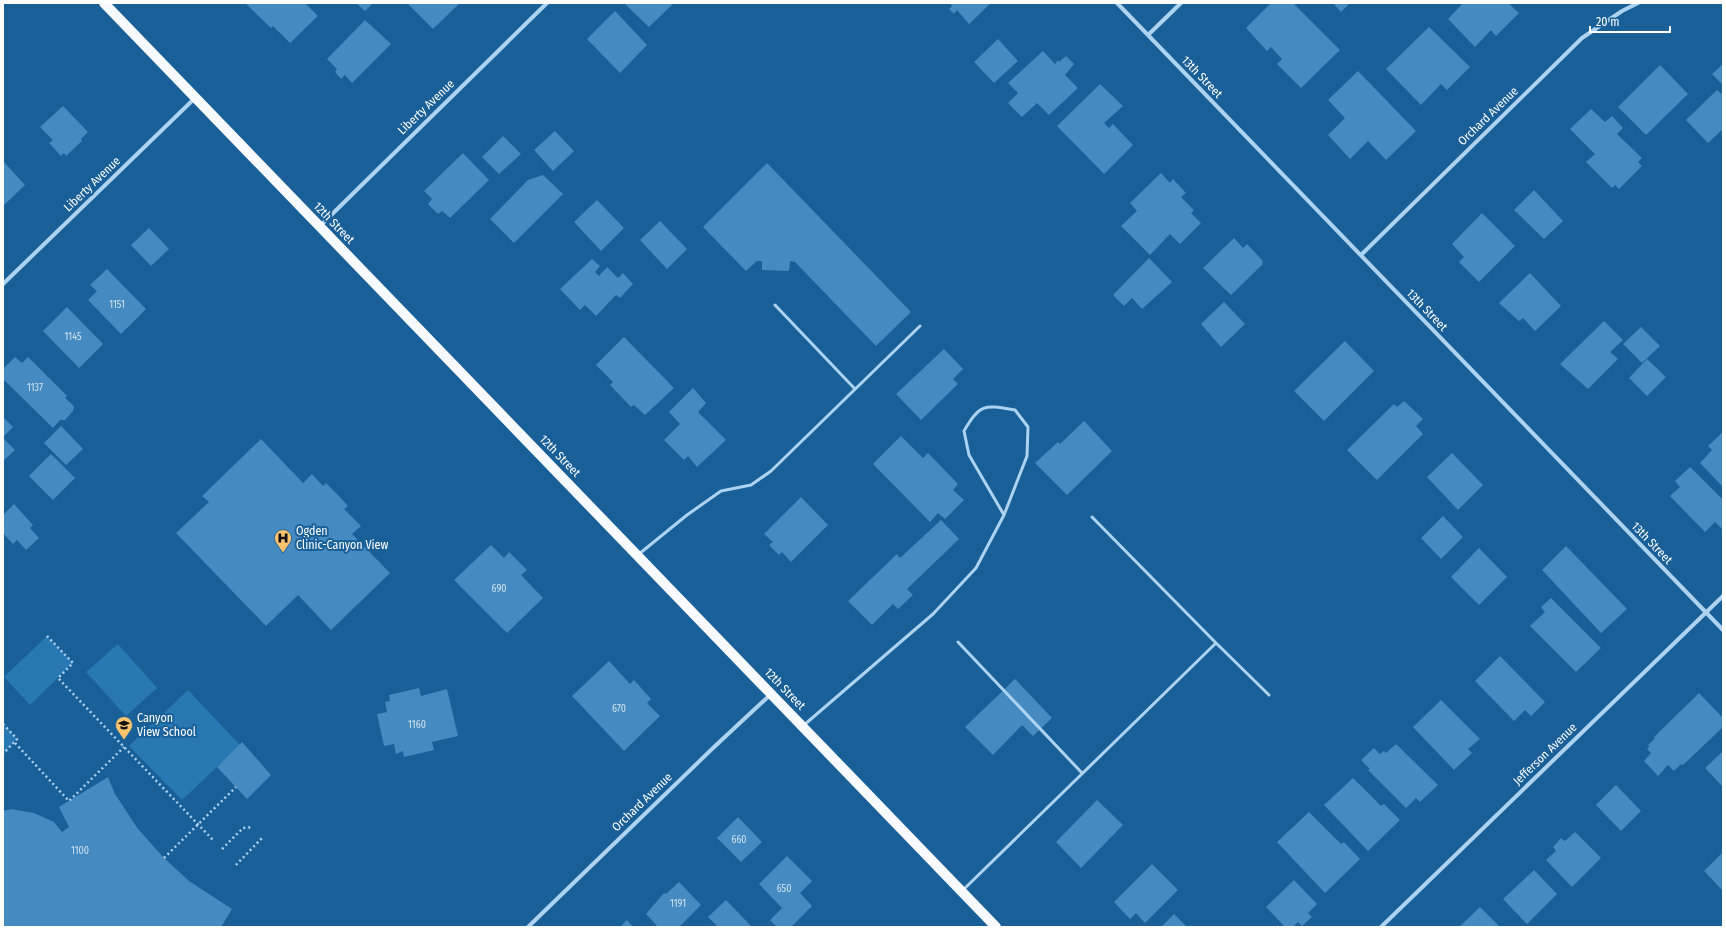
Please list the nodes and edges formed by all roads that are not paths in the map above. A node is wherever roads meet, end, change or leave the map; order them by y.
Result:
1 (104, 3) edge
2 (547, 3) edge
3 (1117, 3) edge
4 (1181, 3) edge
5 (1638, 3) edge
6 (1148, 35) junction
7 (195, 98) junction
8 (319, 226) junction
9 (1361, 255) junction
10 (3, 284) edge
11 (776, 305) dead end
12 (920, 326) dead end
13 (855, 389) junction
14 (1004, 514) junction
15 (1092, 517) dead end
16 (637, 555) junction
17 (1723, 596) edge
18 (1706, 612) junction
19 (1723, 630) edge
20 (958, 642) dead end
21 (1216, 643) junction
22 (771, 694) junction
23 (1269, 695) dead end
24 (803, 726) junction
25 (1082, 773) junction
26 (961, 891) junction
27 (528, 927) edge
28 (996, 927) edge
29 (1381, 927) edge

1 - 7 main road, 12th Street
2 - 8 street, Liberty Avenue
3 - 6 street, 13th Street
4 - 6 street
5 - 9 street, Orchard Avenue
6 - 9 street, 13th Street
7 - 8 main road, 12th Street
7 - 10 street, Liberty Avenue
8 - 16 main road, 12th Street
9 - 18 street, 13th Street
11 - 13 lane
12 - 13 lane
13 - 16 lane
14 - 14 lane
14 - 24 lane
15 - 21 lane
16 - 22 main road, 12th Street
17 - 18 street, Jefferson Avenue
18 - 19 street, 13th Street
18 - 29 street, Jefferson Avenue
20 - 25 lane
21 - 23 lane
21 - 25 lane
22 - 24 main road, 12th Street
22 - 27 street, Orchard Avenue
24 - 26 main road, 12th Street
25 - 26 lane
26 - 28 main road, 12th Street

